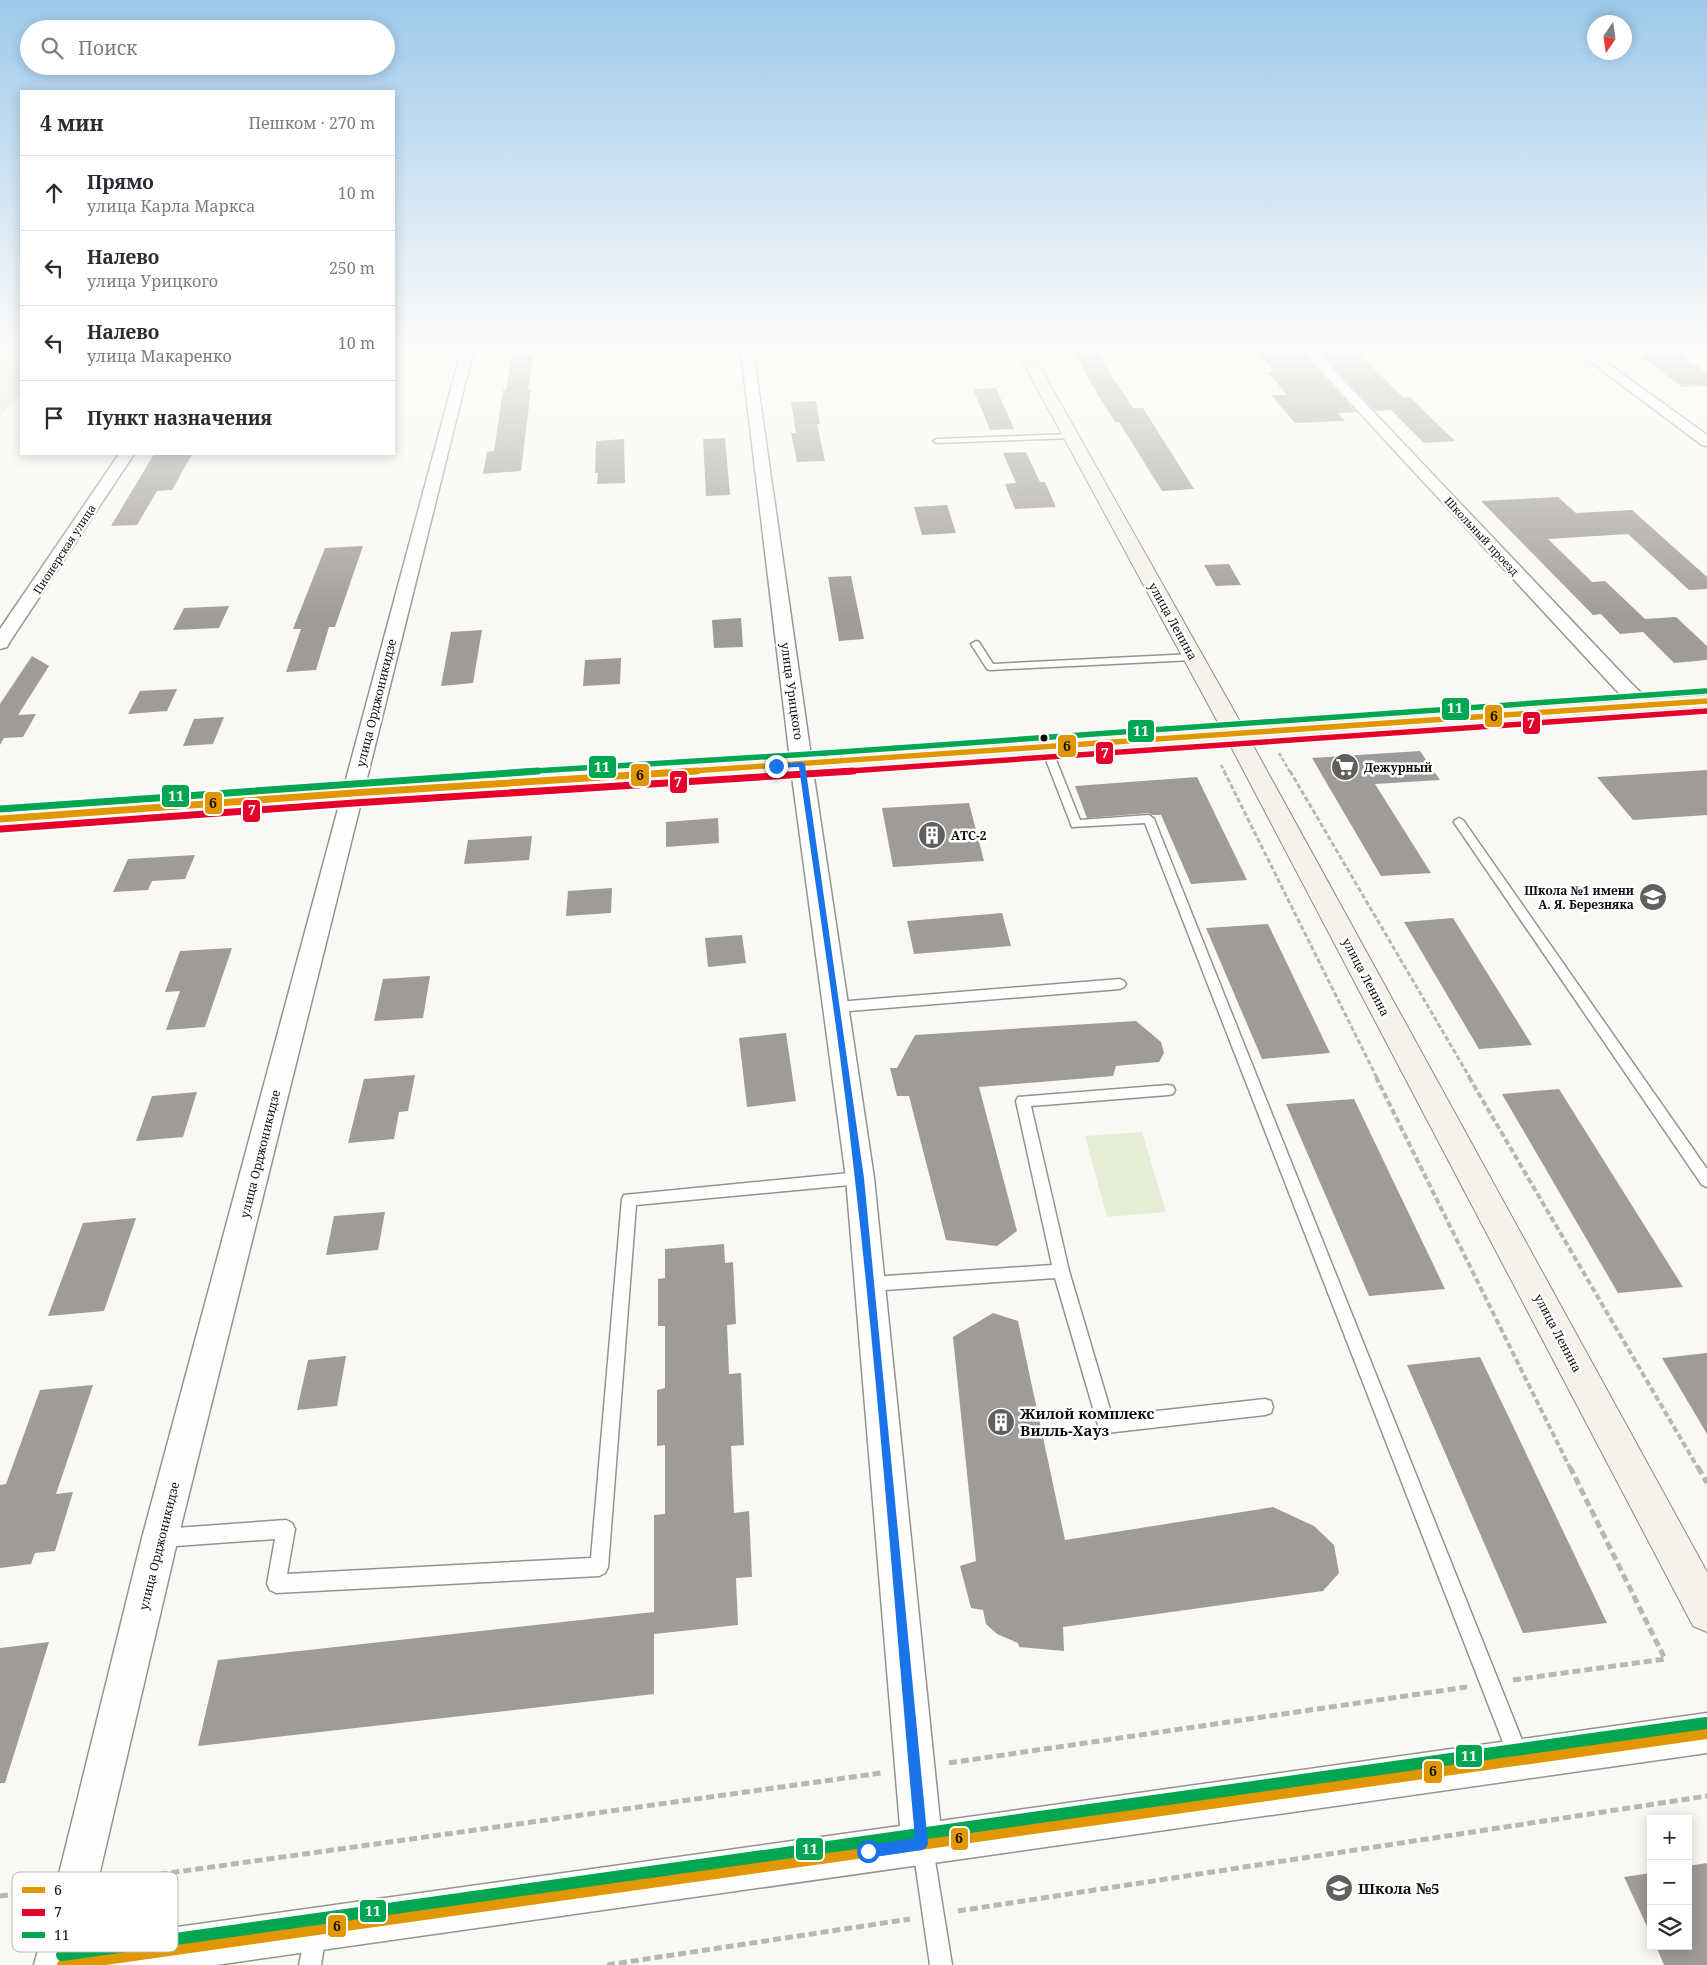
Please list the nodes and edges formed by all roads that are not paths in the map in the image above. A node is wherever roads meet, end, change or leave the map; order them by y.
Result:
1 (445, 436) edge
2 (758, 436) edge
3 (1071, 436) joint
4 (1388, 436) edge
5 (936, 441) dead end
6 (125, 455) edge
7 (0, 643) edge
8 (976, 644) dead end
9 (1193, 656) junction
10 (1707, 701) edge
11 (1643, 705) junction
12 (1235, 734) junction
13 (1046, 747) junction
14 (802, 764) junction
15 (353, 793) junction
16 (0, 819) edge
17 (1459, 822) dead end
18 (1120, 984) dead end
19 (837, 1007) junction
20 (1168, 1090) dead end
21 (860, 1178) junction
22 (1707, 1181) edge
23 (1061, 1271) junction
24 (871, 1284) junction
25 (1265, 1407) dead end
26 (160, 1538) junction
27 (1707, 1612) edge
28 (1707, 1733) edge
29 (1520, 1759) junction
30 (922, 1844) junction
31 (80, 1872) edge
32 (313, 1947) edge
33 (59, 1952) edge
34 (56, 1965) edge
35 (63, 1965) edge
36 (941, 1965) edge

1 - 15 street, улица Орджоникидзе
2 - 14 street, улица Урицкого
3 - 5 lane
3 - 9 street, улица Ленина
4 - 11 street, Школьный проезд
6 - 7 street, Пионерская улица
8 - 9 lane
9 - 12 street, улица Ленина
10 - 11 street
11 - 12 street
12 - 13 street
12 - 27 street, улица Ленина
13 - 14 street
13 - 29 lane
14 - 15 street
14 - 19 street, улица Урицкого
15 - 16 street
15 - 26 street, улица Орджоникидзе
17 - 22 lane
18 - 19 lane
19 - 21 street, улица Урицкого
20 - 23 lane
21 - 24 street, улица Урицкого
21 - 26 lane
23 - 24 lane
23 - 25 lane
24 - 30 street, улица Урицкого
26 - 31 street, улица Орджоникидзе
28 - 29 street
29 - 30 street
30 - 32 street
30 - 36 lane
32 - 35 street
33 - 34 street, улица Орджоникидзе

